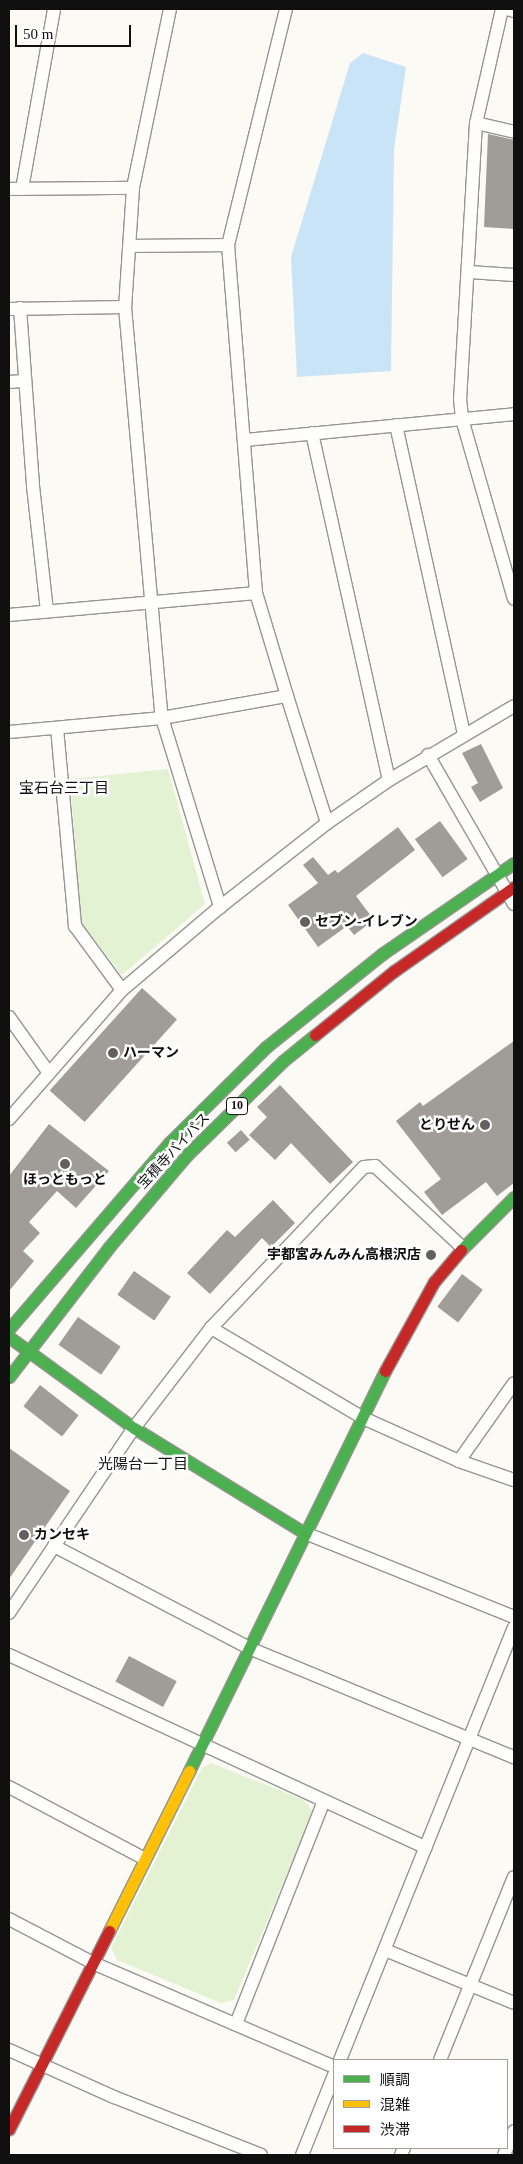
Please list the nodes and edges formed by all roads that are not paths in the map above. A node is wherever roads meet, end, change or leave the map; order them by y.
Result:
1 (54, 9) edge
2 (170, 9) edge
3 (286, 9) edge
4 (502, 9) edge
5 (507, 9) edge
6 (514, 11) edge
7 (476, 122) junction
8 (514, 132) edge
9 (133, 188) junction
10 (9, 189) edge
11 (22, 189) junction
12 (228, 245) junction
13 (130, 246) junction
14 (469, 272) junction
15 (514, 275) edge
16 (125, 307) junction
17 (14, 309) edge
18 (25, 381) junction
19 (9, 382) edge
20 (514, 414) edge
21 (462, 419) junction
22 (396, 426) junction
23 (312, 433) junction
24 (246, 440) junction
25 (508, 554) edge
26 (256, 594) junction
27 (514, 600) edge
28 (151, 601) junction
29 (47, 611) junction
30 (9, 615) edge
31 (288, 696) junction
32 (514, 706) edge
33 (162, 718) junction
34 (57, 728) junction
35 (9, 732) edge
36 (464, 734) junction
37 (428, 755) junction
38 (389, 780) junction
39 (327, 824) junction
40 (514, 863) edge
41 (495, 874) junction
42 (510, 890) edge
43 (514, 904) edge
44 (220, 908) junction
45 (122, 990) junction
46 (9, 1017) edge
47 (49, 1073) junction
48 (9, 1119) edge
49 (514, 1197) edge
50 (463, 1248) junction
51 (211, 1328) junction
52 (9, 1329) edge
53 (9, 1337) edge
54 (28, 1350) junction
55 (9, 1377) edge
56 (514, 1383) edge
57 (362, 1418) junction
58 (134, 1428) junction
59 (459, 1461) junction
60 (514, 1480) edge
61 (305, 1533) junction
62 (54, 1546) junction
63 (9, 1613) edge
64 (514, 1617) edge
65 (514, 1628) edge
66 (249, 1648) junction
67 (9, 1655) edge
68 (470, 1739) junction
69 (202, 1746) junction
70 (514, 1757) edge
71 (9, 1787) edge
72 (324, 1801) junction
73 (426, 1848) junction
74 (145, 1859) junction
75 (514, 1877) edge
76 (9, 1918) edge
77 (385, 1950) junction
78 (93, 1963) junction
79 (470, 1985) junction
80 (514, 2003) edge
81 (236, 2024) junction
82 (9, 2050) edge
83 (340, 2059) edge
84 (440, 2059) edge
85 (40, 2066) junction
86 (333, 2067) edge
87 (333, 2078) edge
88 (9, 2129) edge
89 (514, 2131) edge
90 (508, 2145) edge
91 (261, 2155) edge
92 (302, 2155) edge

1 - 11 street
2 - 9 street
3 - 12 street
4 - 7 street
5 - 6 street
7 - 8 street
7 - 14 street
9 - 11 street
9 - 13 street
10 - 11 street
12 - 13 street
12 - 24 street
13 - 16 street
14 - 15 street
14 - 21 street
16 - 17 street
16 - 28 street
17 - 18 street
18 - 19 street
18 - 29 street
20 - 21 street
21 - 22 street
21 - 25 street
22 - 23 street
22 - 36 street
23 - 24 street
23 - 38 street
24 - 26 street
25 - 27 street
26 - 28 street
26 - 31 street
28 - 29 street
28 - 33 street
29 - 30 street
31 - 33 street
31 - 39 street
32 - 36 street
33 - 34 street
33 - 44 street
34 - 35 street
34 - 45 street
36 - 37 street
37 - 38 street
37 - 41 street
38 - 39 street
39 - 44 street
40 - 41 street, 宝積寺バイパス / 10
41 - 42 street
41 - 52 street, 宝積寺バイパス / 10
42 - 43 street
42 - 54 street, 宝積寺バイパス / 10
44 - 45 street
45 - 47 street
46 - 47 street
47 - 48 street
49 - 50 street
50 - 51 street
50 - 57 street
51 - 57 street
51 - 58 street
53 - 54 street
54 - 55 street, 宝積寺バイパス / 10
54 - 58 street
56 - 59 street
57 - 59 street
57 - 61 street
58 - 61 street
58 - 62 street
59 - 60 street
61 - 64 street
61 - 66 street
62 - 63 street
62 - 66 street
65 - 68 street
66 - 68 street
66 - 69 street
67 - 69 street
68 - 70 street
68 - 73 street
69 - 72 street
69 - 74 street
71 - 74 street
72 - 73 street
72 - 81 street
73 - 77 street
74 - 78 street
75 - 79 street
76 - 78 street
77 - 79 street
77 - 83 street
78 - 81 street
78 - 85 street
79 - 80 street
79 - 84 street
81 - 86 street
82 - 85 street
85 - 88 street
85 - 91 street
87 - 92 street
89 - 90 street

